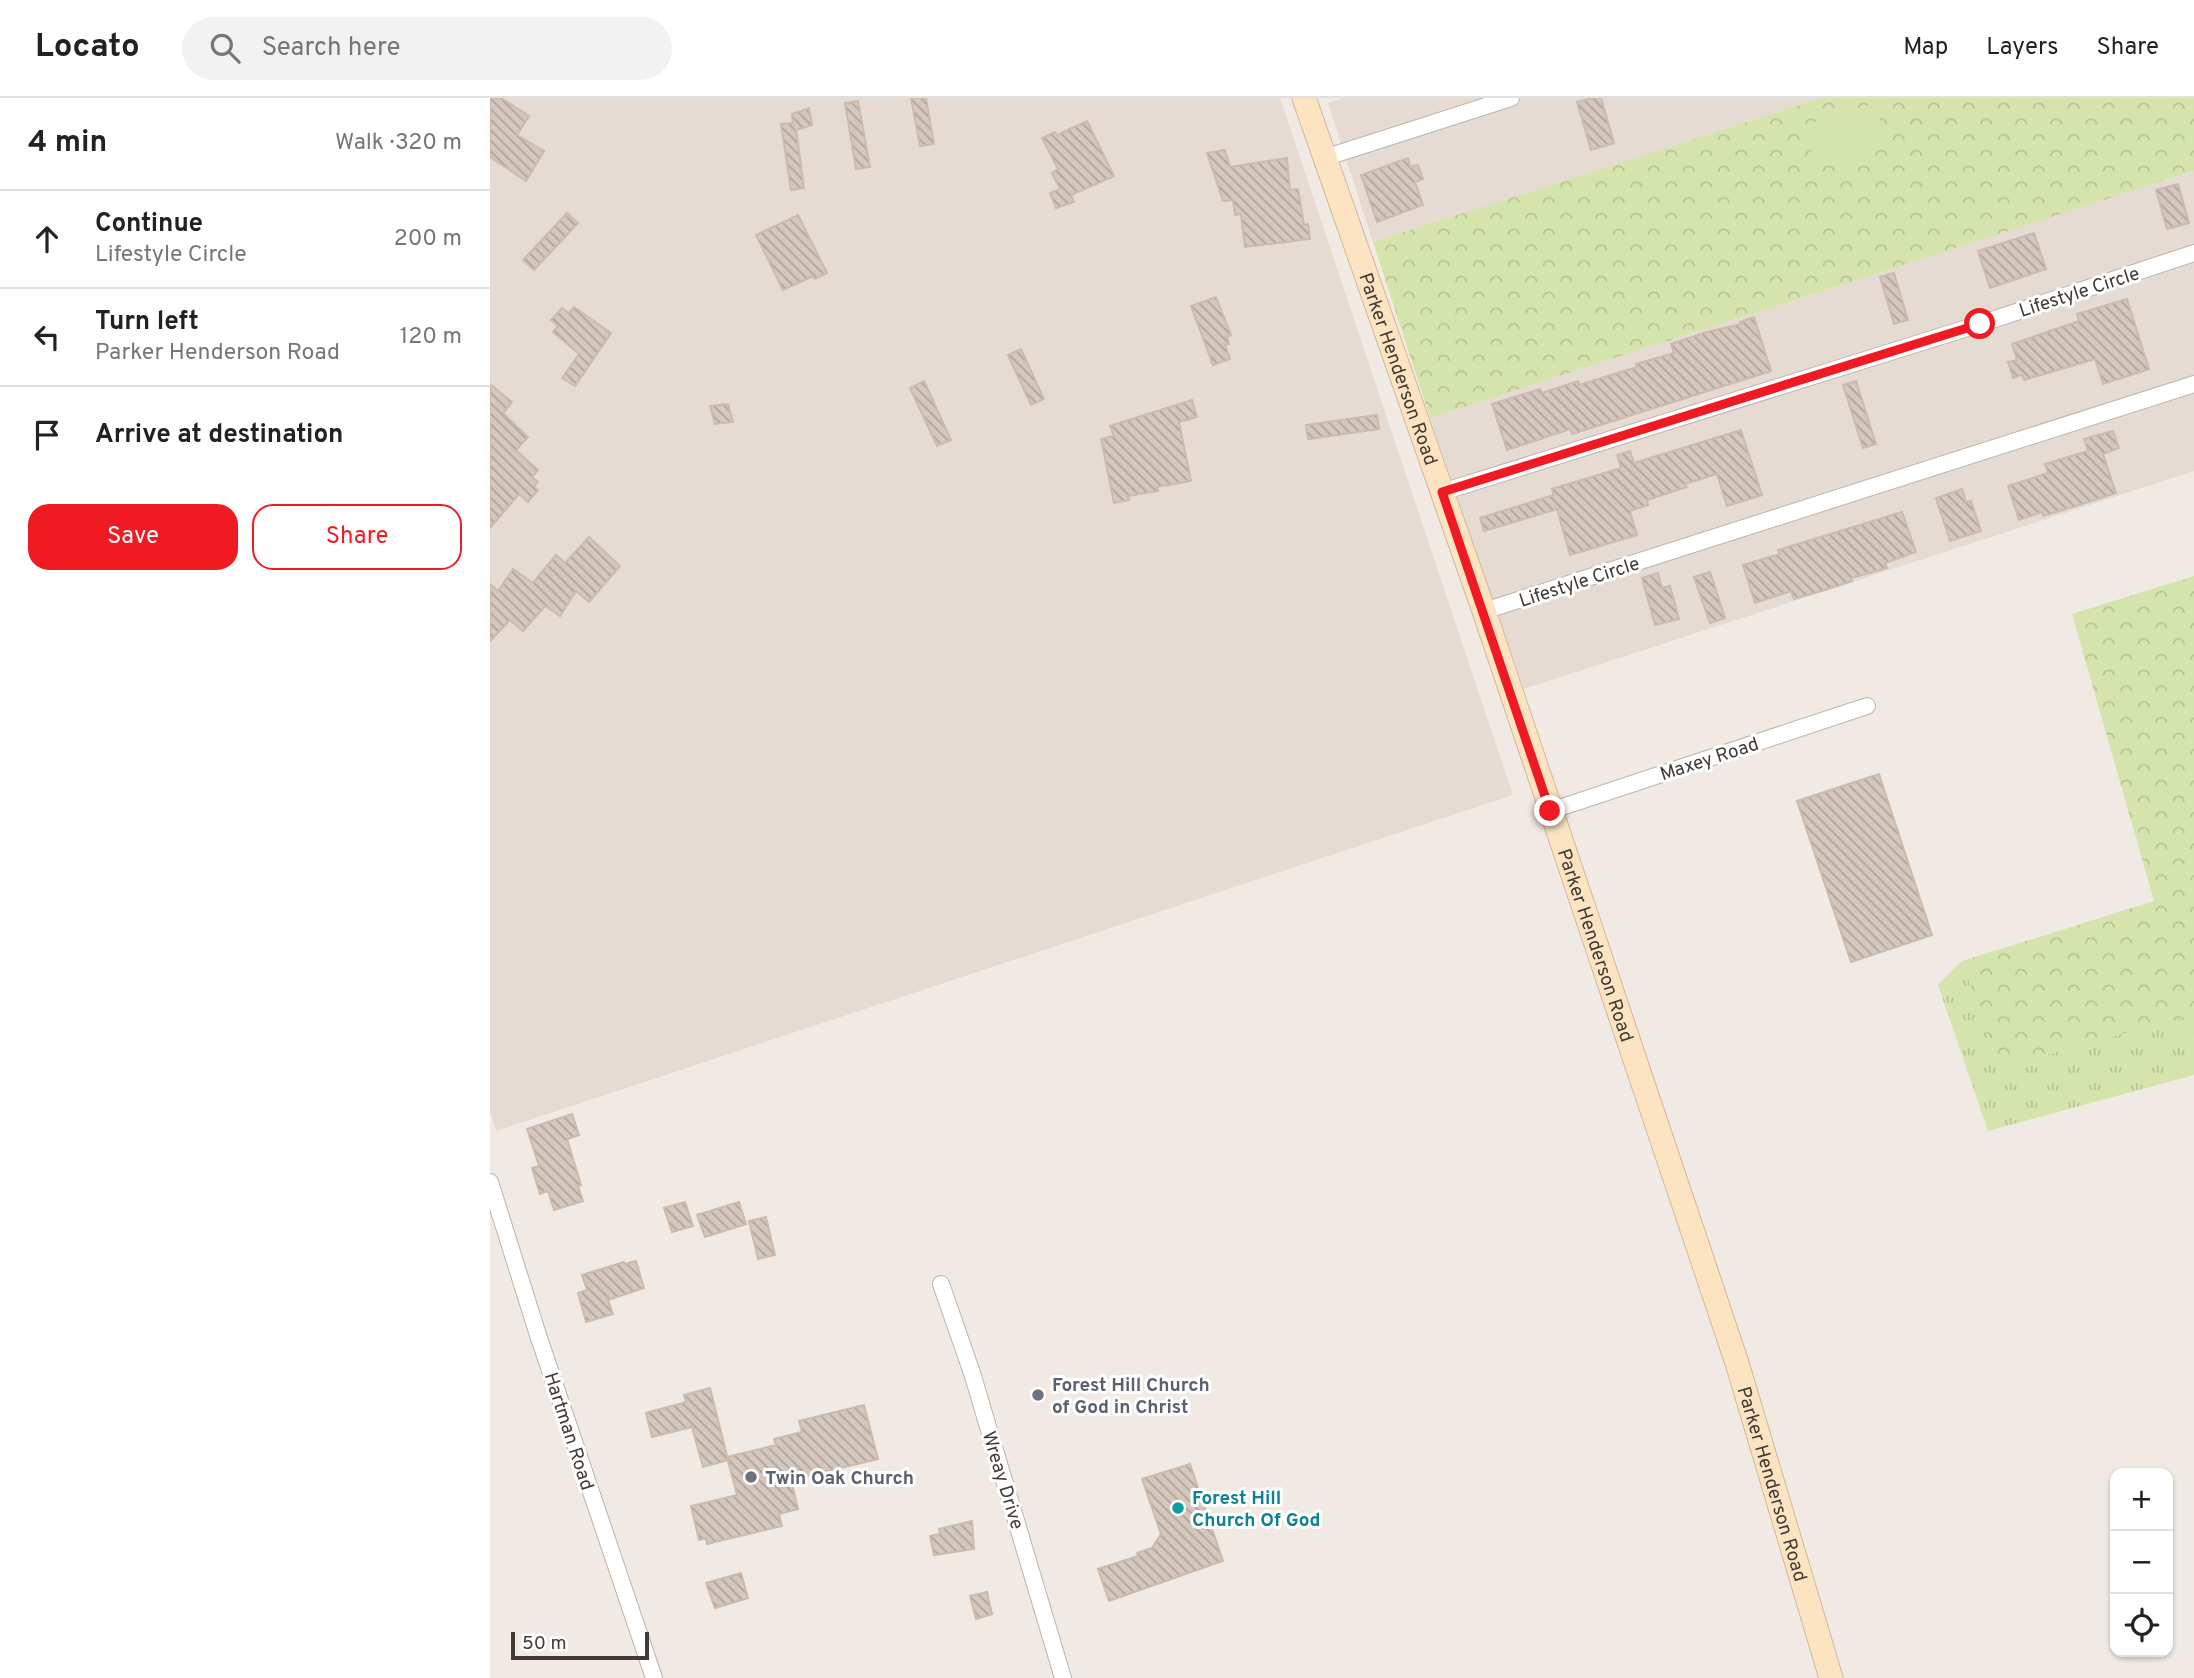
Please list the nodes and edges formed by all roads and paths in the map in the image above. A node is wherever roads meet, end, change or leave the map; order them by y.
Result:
1 (1304, 98) edge
2 (1511, 98) edge
3 (1324, 158) junction
4 (2194, 253) edge
5 (2194, 384) edge
6 (1442, 492) junction
7 (1484, 611) junction
8 (1867, 706) dead end
9 (1550, 811) junction
10 (490, 1182) edge
11 (941, 1284) dead end
12 (654, 1678) edge
13 (1063, 1678) edge
14 (1831, 1678) edge

1 - 3 street, Parker Henderson Road
2 - 3 street
3 - 6 street, Parker Henderson Road
4 - 6 street, Lifestyle Circle
5 - 7 street, Lifestyle Circle
6 - 7 street, Parker Henderson Road
7 - 9 street, Parker Henderson Road
8 - 9 street, Maxey Road
9 - 14 street, Parker Henderson Road
10 - 12 street, Hartman Road
11 - 13 street, Wreay Drive

